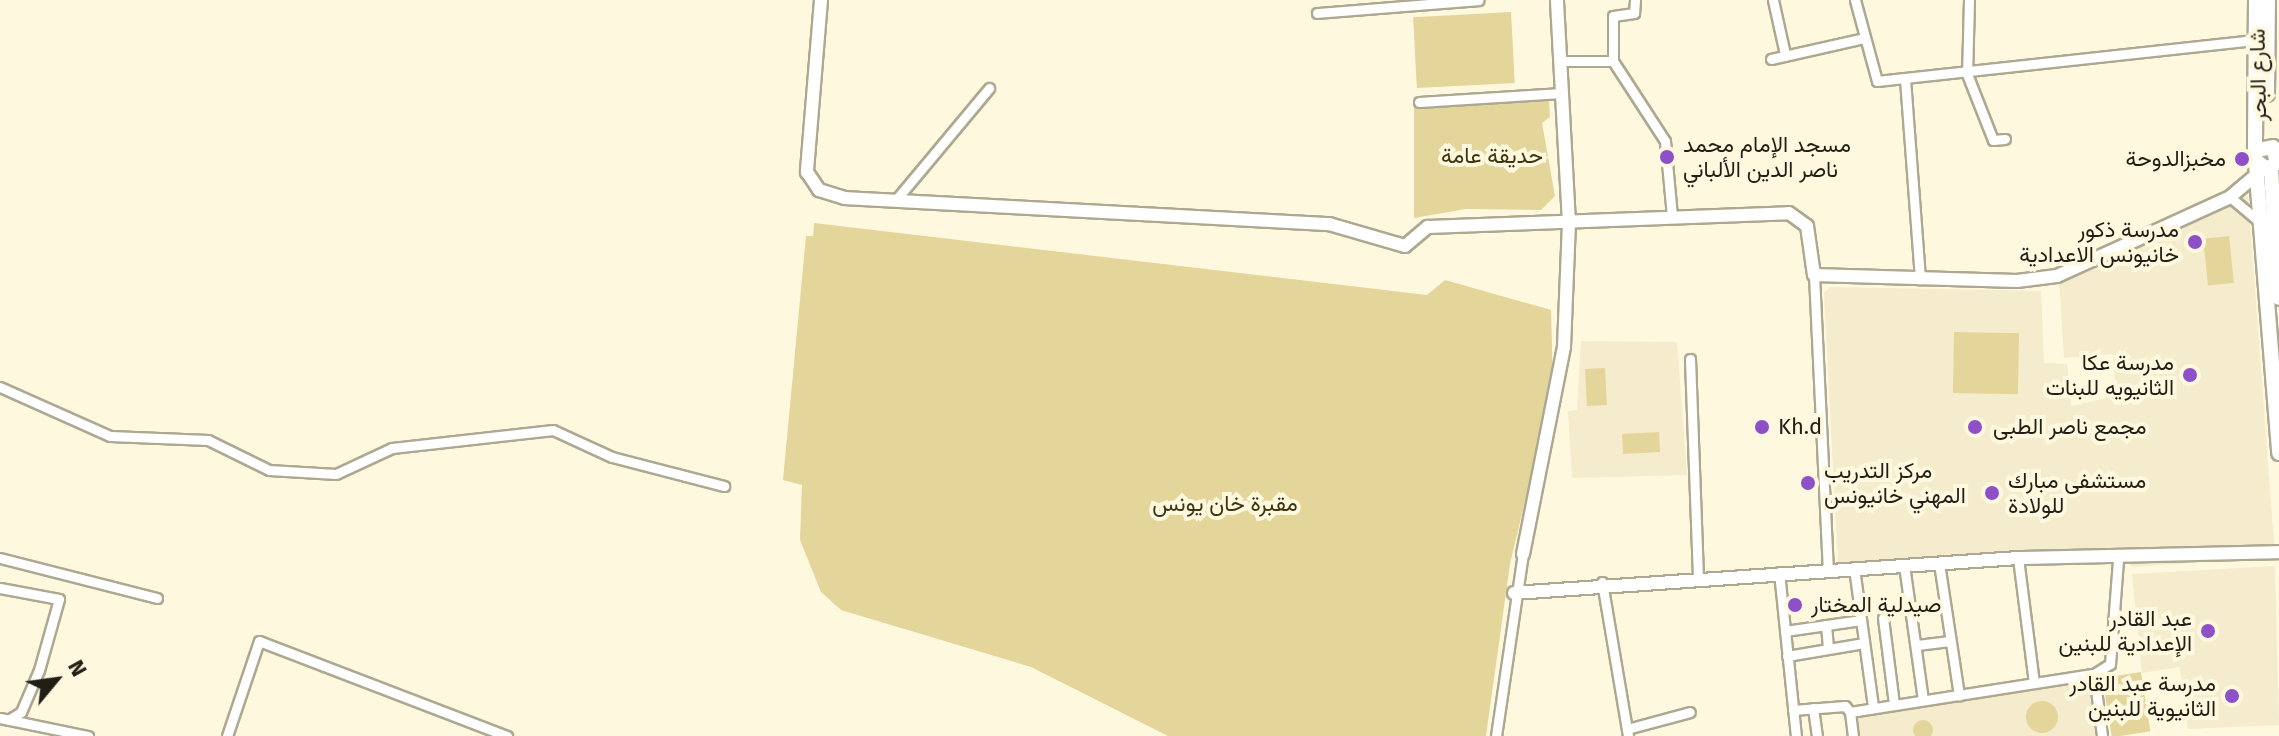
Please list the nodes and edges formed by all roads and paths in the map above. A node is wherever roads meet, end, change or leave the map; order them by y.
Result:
1 (821, 0) edge
2 (1478, 0) edge
3 (1557, 0) edge
4 (1635, 0) edge
5 (1773, 0) edge
6 (1855, 0) edge
7 (1969, 0) edge
8 (2256, 0) edge
9 (2268, 0) edge
10 (1401, 3) edge
11 (1317, 13) dead end
12 (1864, 38) junction
13 (2257, 40) junction
14 (1785, 54) junction
15 (1771, 59) dead end
16 (1560, 61) junction
17 (1613, 61) junction
18 (2268, 69) edge
19 (1967, 74) junction
20 (1905, 79) junction
21 (989, 88) dead end
22 (1562, 93) junction
23 (1419, 102) dead end
24 (2005, 139) dead end
25 (2267, 159) edge
26 (2230, 197) junction
27 (895, 201) junction
28 (1672, 217) junction
29 (2259, 221) junction
30 (1569, 223) junction
31 (1814, 275) junction
32 (1920, 279) junction
33 (2279, 298) edge
34 (1690, 359) dead end
35 (0, 387) edge
36 (2279, 453) edge
37 (724, 486) dead end
38 (2279, 552) edge
39 (1523, 554) joint
40 (0, 558) edge
41 (2018, 558) junction
42 (2118, 560) junction
43 (1939, 563) junction
44 (1904, 565) junction
45 (1828, 568) junction
46 (1854, 568) junction
47 (1779, 572) junction
48 (1698, 575) junction
49 (1602, 582) junction
50 (0, 588) edge
51 (1514, 593) junction
52 (157, 598) dead end
53 (1883, 618) dead end
54 (1861, 620) junction
55 (1826, 625) junction
56 (1785, 631) junction
57 (1950, 641) junction
58 (1864, 643) junction
59 (1917, 645) junction
60 (1828, 649) junction
61 (1787, 656) junction
62 (2094, 674) junction
63 (2034, 683) junction
64 (1959, 695) junction
65 (1923, 700) junction
66 (1894, 704) junction
67 (1873, 707) junction
68 (1813, 708) junction
69 (1793, 710) junction
70 (1690, 712) dead end
71 (1850, 712) junction
72 (4, 719) edge
73 (1628, 732) edge
74 (88, 736) edge
75 (227, 736) edge
76 (507, 736) edge
77 (1496, 736) edge
78 (1796, 736) edge
79 (1817, 736) edge
80 (1853, 736) edge
81 (2102, 736) edge

1 - 27 street
2 - 10 street
3 - 16 street
4 - 17 street
5 - 14 street
6 - 12 street
7 - 19 street
8 - 13 main road, شارع البحر
9 - 18 main road, شارع البحر
10 - 11 street
12 - 14 street
12 - 20 street
13 - 18 main road, شارع البحر
13 - 19 street
14 - 15 street
16 - 17 street
16 - 22 street
17 - 28 street
18 - 25 main road, شارع البحر
19 - 20 street
19 - 24 street
20 - 32 street
21 - 27 street
22 - 23 street
22 - 30 street
25 - 26 street
25 - 29 main road, شارع البحر
25 - 33 main road, شارع البحر
26 - 29 street
26 - 32 street
27 - 30 street
28 - 30 street
28 - 31 street
29 - 36 main road, شارع البحر
30 - 39 street
31 - 32 street
31 - 45 street
34 - 48 street
35 - 37 street
38 - 42 street
39 - 51 street
40 - 52 street
41 - 42 street
41 - 43 street
41 - 63 street
42 - 62 street
43 - 44 street
43 - 57 street
44 - 46 street
44 - 59 street
45 - 46 street
45 - 47 street
46 - 54 street
47 - 48 street
47 - 56 street
48 - 49 street
49 - 51 street
49 - 73 street
50 - 72 street
51 - 77 street
53 - 66 street
54 - 55 street
54 - 58 street
55 - 56 street
55 - 60 street
56 - 61 street
57 - 59 street
57 - 64 street
58 - 60 street
58 - 67 street
59 - 65 street
60 - 61 street
61 - 69 street
62 - 63 street
62 - 81 street
63 - 64 street
64 - 65 street
65 - 66 street
66 - 67 street
67 - 71 street
68 - 69 street
68 - 71 street
68 - 79 street
69 - 78 street
70 - 73 street
71 - 80 street
72 - 74 street
75 - 76 street

